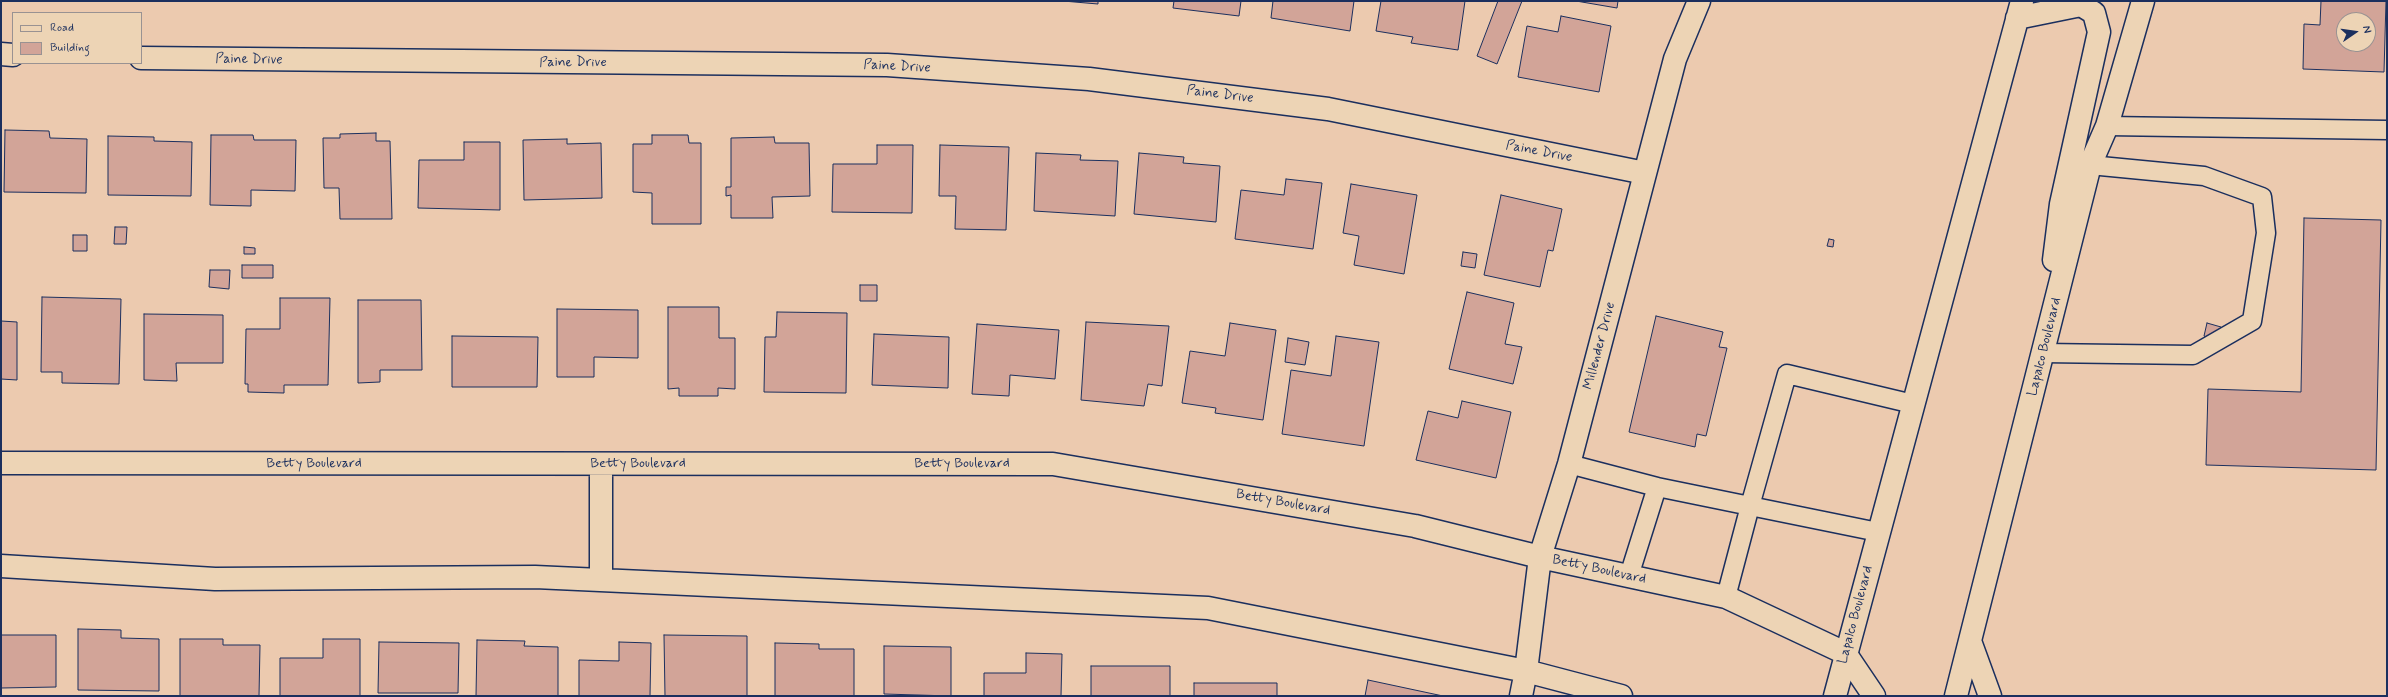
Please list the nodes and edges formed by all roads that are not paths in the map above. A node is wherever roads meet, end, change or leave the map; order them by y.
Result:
1 (1699, 1) edge
2 (2143, 1) edge
3 (2020, 9) edge
4 (1, 54) edge
5 (12, 55) edge
6 (142, 58) edge
7 (2107, 126) junction
8 (2387, 130) edge
9 (2090, 165) junction
10 (1645, 173) junction
11 (2043, 353) junction
12 (1913, 404) junction
13 (1, 464) edge
14 (601, 464) junction
15 (1569, 464) junction
16 (1657, 487) junction
17 (1750, 506) junction
18 (1878, 532) junction
19 (1540, 557) junction
20 (1, 566) edge
21 (1629, 576) junction
22 (601, 580) junction
23 (1726, 597) junction
24 (1970, 641) junction
25 (1845, 653) junction
26 (1526, 671) junction
27 (1521, 696) edge
28 (1621, 696) edge
29 (1835, 696) edge
30 (1874, 696) edge
31 (1956, 696) edge
32 (1990, 696) edge

1 - 10 street, Millender Drive
2 - 7 street, Lapalco Boulevard
3 - 11 street
3 - 12 street, Lapalco Boulevard
4 - 5 street
6 - 10 street, Paine Drive
7 - 8 lane
7 - 9 street, Lapalco Boulevard
9 - 11 street, Lapalco Boulevard
9 - 11 lane
10 - 15 street, Millender Drive
11 - 24 street, Lapalco Boulevard
12 - 17 lane
12 - 18 street, Lapalco Boulevard
13 - 14 street, Betty Boulevard
14 - 19 street, Betty Boulevard
14 - 22 street
15 - 16 lane
15 - 19 street, Millender Drive
16 - 17 lane
16 - 21 lane
17 - 18 lane
17 - 23 lane
18 - 25 street, Lapalco Boulevard
19 - 21 street, Betty Boulevard
19 - 26 street, Millender Drive
20 - 22 street
21 - 23 street, Betty Boulevard
22 - 26 street
23 - 25 street, Betty Boulevard
24 - 31 street, Lapalco Boulevard
24 - 32 street
25 - 29 street, Lapalco Boulevard
25 - 30 street
26 - 27 street, Millender Drive
26 - 28 street

